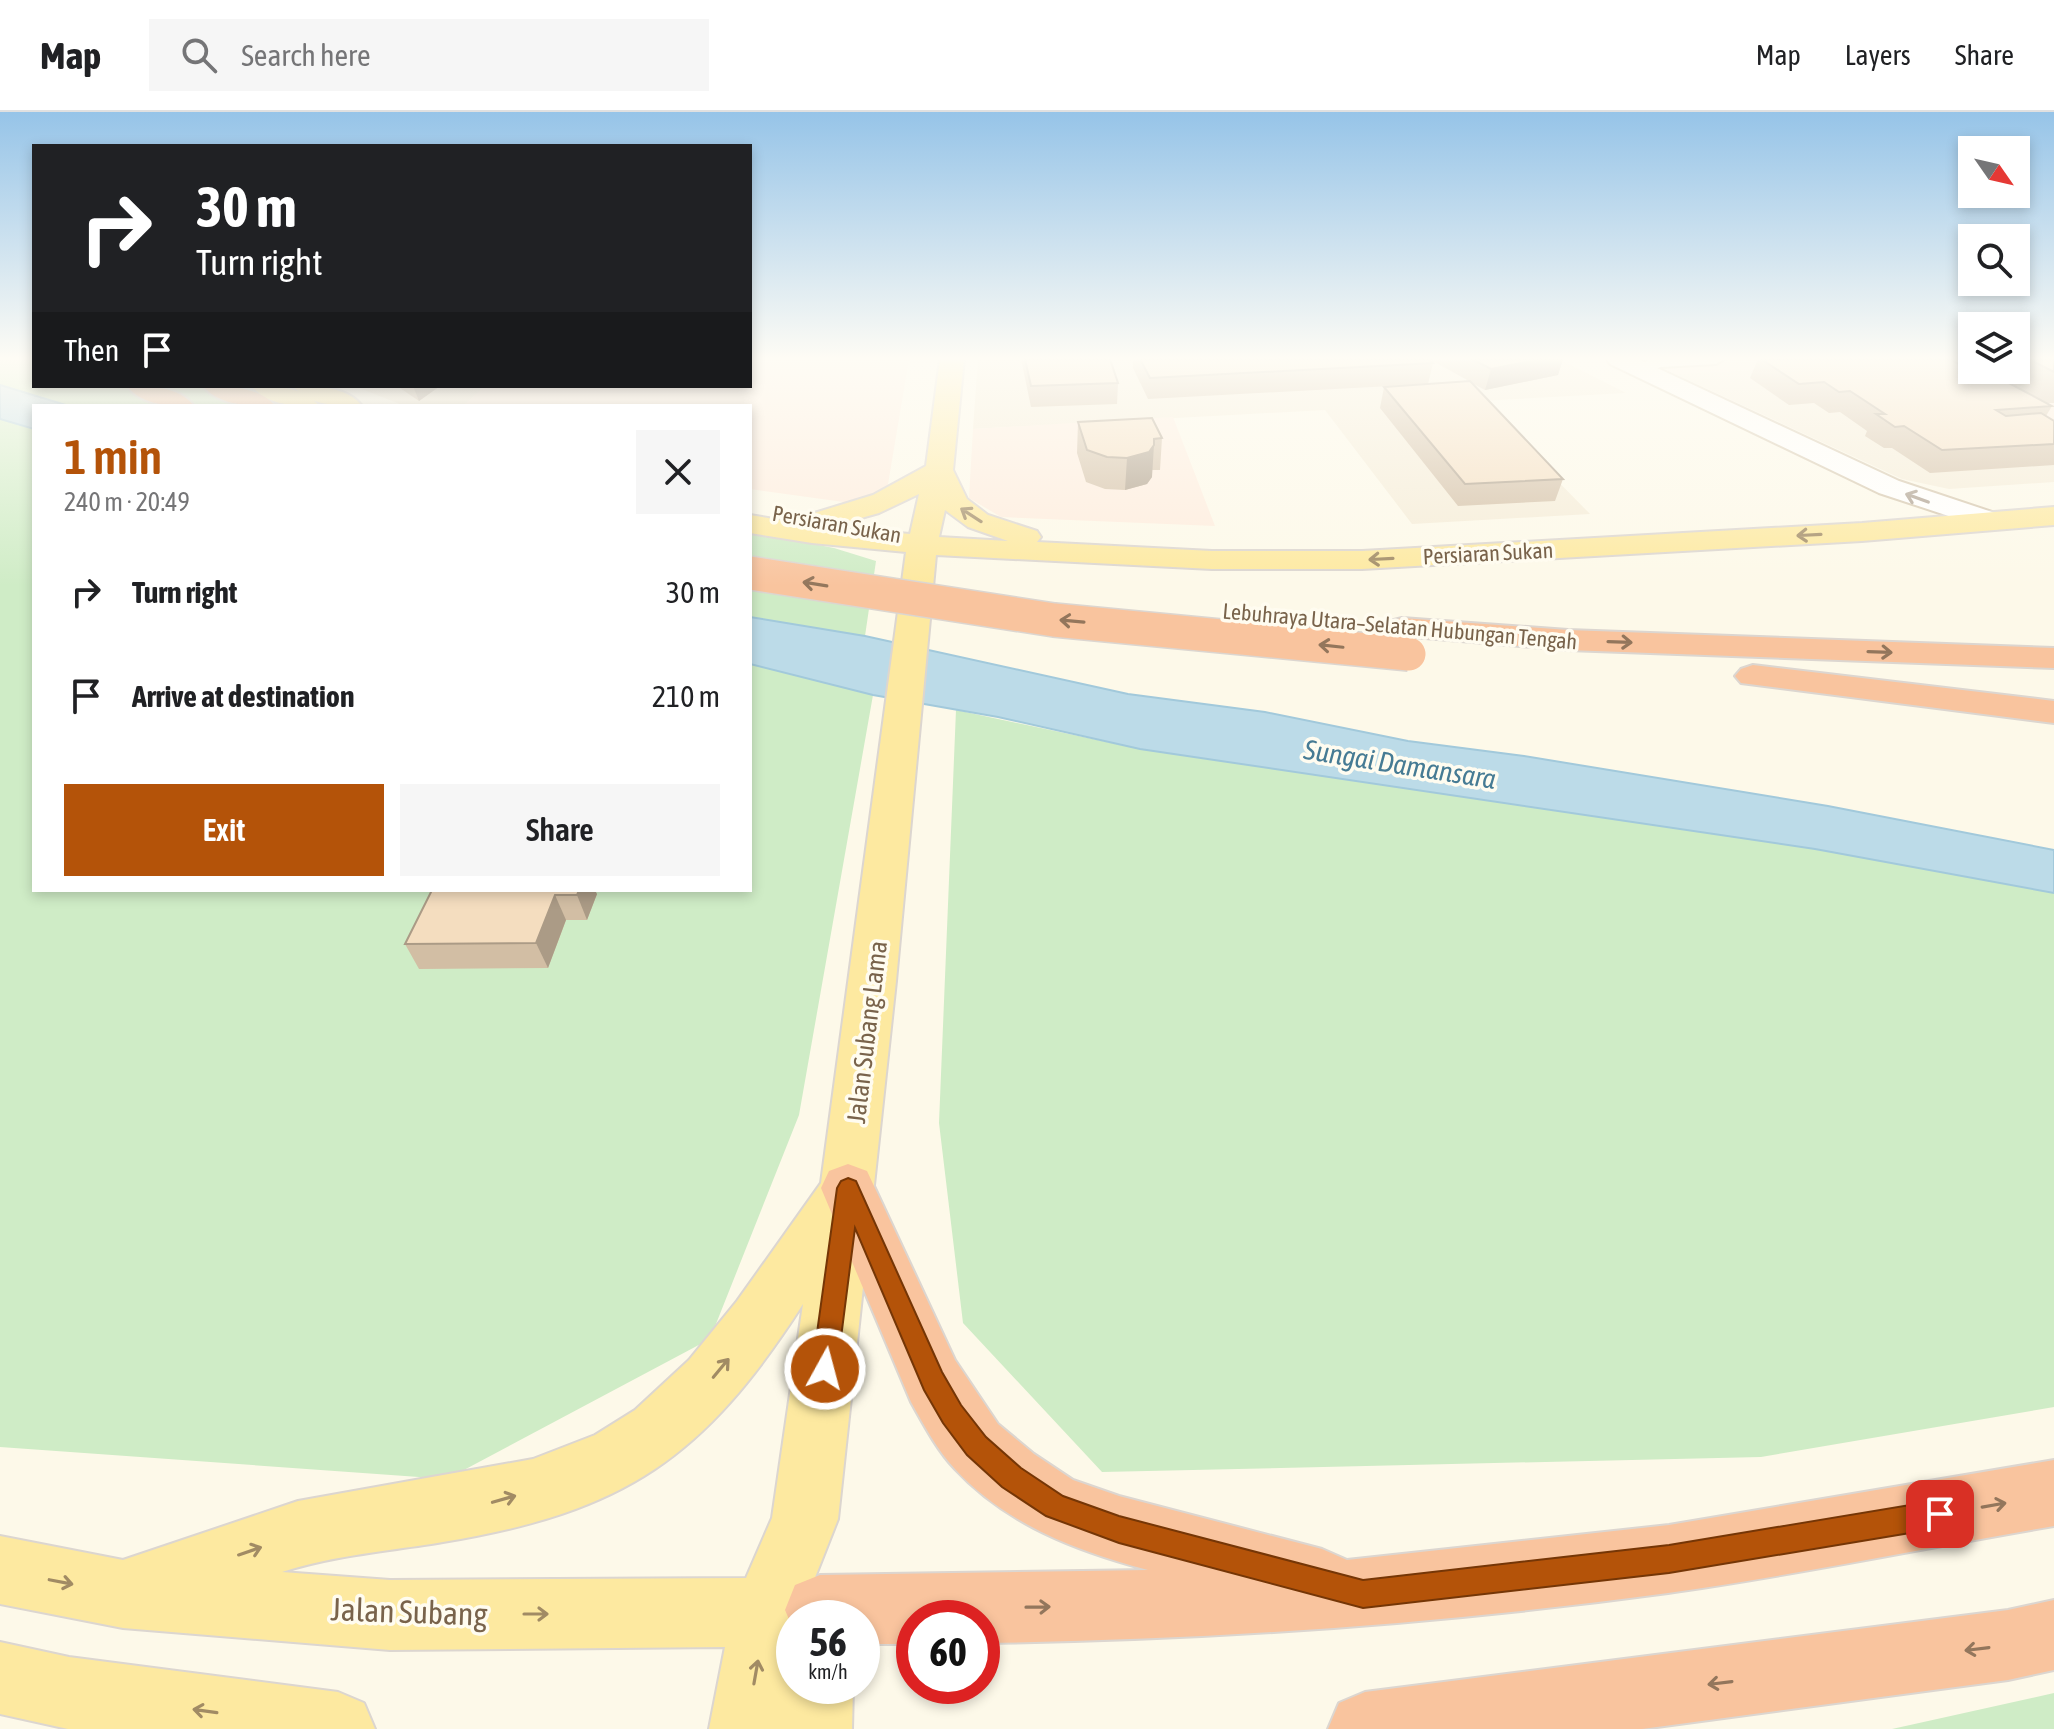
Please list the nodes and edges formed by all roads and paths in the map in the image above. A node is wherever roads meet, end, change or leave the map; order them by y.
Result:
1 (943, 434) edge
2 (1745, 434) edge
3 (1779, 434) edge
4 (939, 470) junction
5 (752, 509) edge
6 (2054, 516) edge
7 (1991, 521) junction
8 (752, 524) edge
9 (829, 528) junction
10 (1862, 532) junction
11 (921, 545) junction
12 (752, 548) edge
13 (1043, 552) junction
14 (1099, 554) junction
15 (752, 573) edge
16 (917, 586) junction
17 (1406, 641) junction
18 (2054, 658) edge
19 (1753, 676) junction
20 (2054, 686) edge
21 (2054, 712) edge
22 (848, 1188) junction
23 (2054, 1493) edge
24 (0, 1570) edge
25 (123, 1594) junction
26 (1363, 1594) junction
27 (802, 1600) edge
28 (880, 1612) edge
29 (776, 1614) edge
30 (2054, 1635) edge
31 (776, 1667) edge
32 (0, 1678) edge
33 (816, 1704) edge
34 (338, 1729) edge
35 (746, 1729) edge
36 (815, 1729) edge
37 (1365, 1729) edge

1 - 4 main road, Jalan Subang Lama
2 - 10 street
7 -> 3 street
4 - 9 main road
4 - 11 main road, Jalan Subang Lama
14 -> 4 main road
5 - 9 main road, Persiaran Sukan
6 - 7 main road, Persiaran Sukan
7 - 10 main road, Persiaran Sukan
8 - 9 main road, Persiaran Sukan
9 - 11 main road, Persiaran Sukan
9 - 16 main road
10 -> 14 main road, Persiaran Sukan
11 - 13 main road, Persiaran Sukan
11 - 16 main road, Jalan Subang Lama
12 - 17 highway, Lebuhraya Utara–Selatan Hubungan Tengah
13 - 14 main road, Persiaran Sukan
13 - 16 main road
17 -> 15 highway, Lebuhraya Utara–Selatan Hubungan Tengah, bridge
16 - 22 main road, Jalan Subang Lama
17 -> 18 highway, Lebuhraya Utara–Selatan Hubungan Tengah
17 - 19 highway, Lebuhraya Utara–Selatan Hubungan Tengah
19 - 20 highway
19 - 21 highway
25 -> 22 main road
22 - 26 highway
22 - 27 main road, Jalan Subang Lama
26 -> 23 highway
24 -> 25 main road, Jalan Subang
25 -> 29 main road, Jalan Subang
28 -> 26 highway
30 -> 37 highway
35 -> 31 main road, Jalan Subang Lama
34 -> 32 main road
33 - 36 main road

